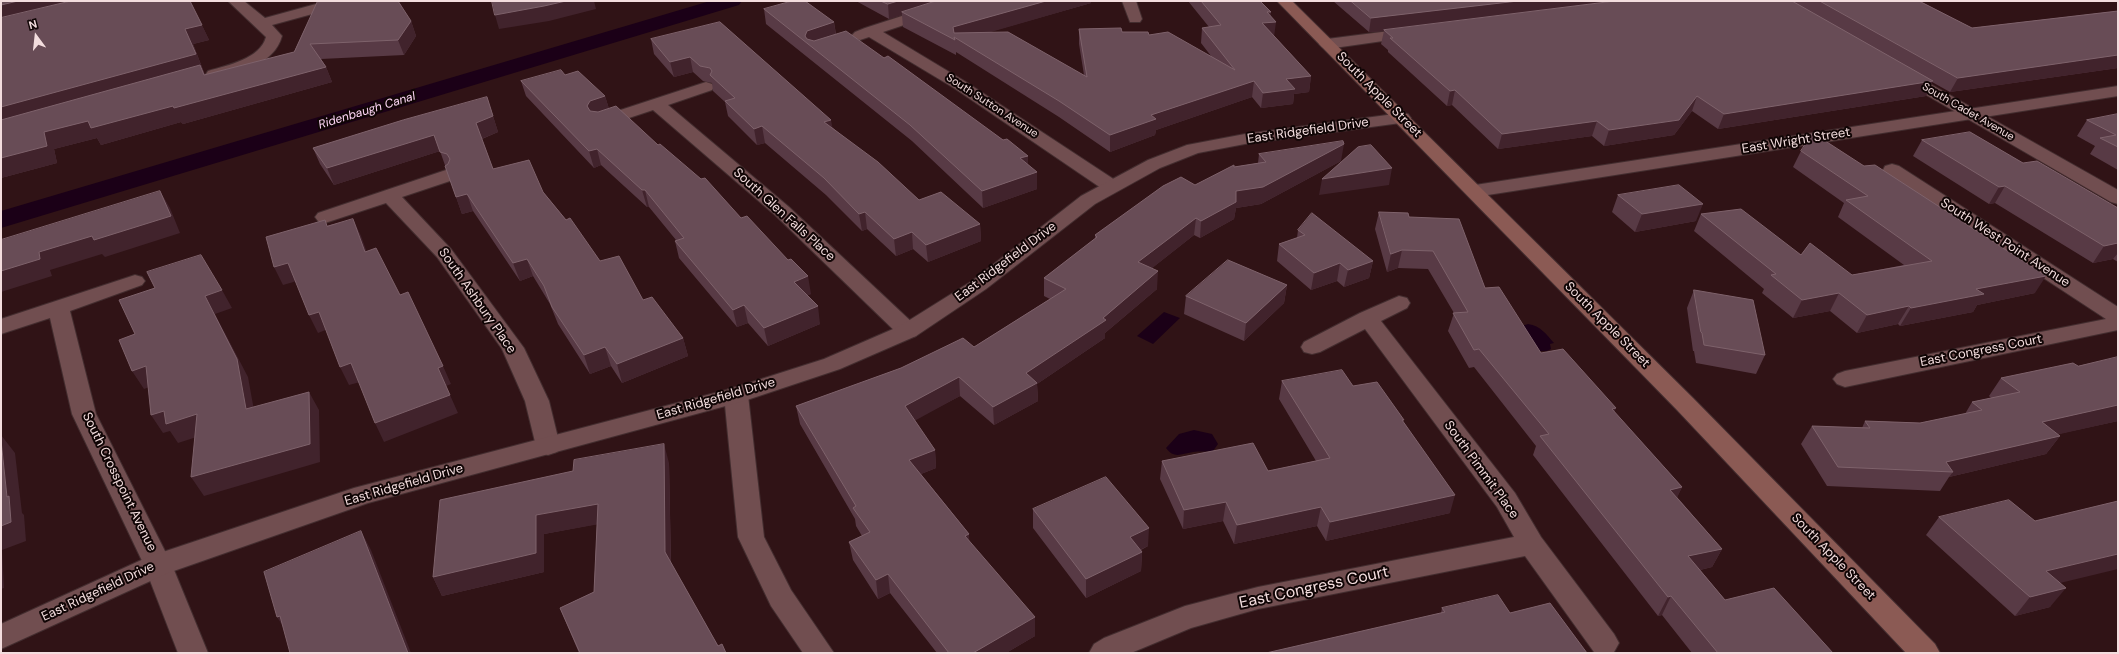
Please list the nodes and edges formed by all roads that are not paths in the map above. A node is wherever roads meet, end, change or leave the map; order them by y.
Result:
1 (235, 1) edge
2 (344, 1) edge
3 (962, 1) edge
4 (1129, 1) edge
5 (1284, 1) edge
6 (1135, 19) dead end
7 (262, 23) junction
8 (870, 31) junction
9 (1427, 31) edge
10 (850, 38) edge
11 (1327, 44) junction
12 (1887, 66) edge
13 (196, 79) edge
14 (706, 87) dead end
15 (2118, 92) edge
16 (656, 104) junction
17 (1971, 114) junction
18 (1402, 118) junction
19 (602, 122) edge
20 (1892, 170) dead end
21 (446, 176) edge
22 (1111, 186) junction
23 (1475, 191) junction
24 (389, 195) junction
25 (2118, 198) edge
26 (325, 217) dead end
27 (135, 281) dead end
28 (1399, 303) dead end
29 (58, 307) junction
30 (2118, 317) edge
31 (1368, 318) junction
32 (2118, 323) edge
33 (1, 327) edge
34 (908, 331) junction
35 (1312, 347) dead end
36 (1845, 379) dead end
37 (736, 395) junction
38 (548, 446) junction
39 (1531, 544) junction
40 (158, 564) junction
41 (1, 637) edge
42 (1604, 643) dead end
43 (193, 653) edge
44 (819, 653) edge
45 (1104, 653) edge
46 (1925, 653) edge

1 - 7 street
2 - 7 street
3 - 8 street
4 - 6 street
5 - 11 main road, South Apple Street
7 - 13 street
8 - 10 street
8 - 22 street, South Sutton Avenue
9 - 11 street
11 - 18 main road, South Apple Street
12 - 17 street, South Cadet Avenue
14 - 16 street
15 - 17 street, East Wright Street
16 - 19 street
16 - 34 street, South Glen Falls Place
17 - 23 street, East Wright Street
17 - 25 street, South Cadet Avenue
18 - 22 street, East Ridgefield Drive
18 - 23 main road, South Apple Street
20 - 30 street, South West Point Avenue
21 - 24 street
22 - 34 street, East Ridgefield Drive
23 - 46 main road, South Apple Street
24 - 26 street
24 - 38 street, South Ashbury Place
27 - 29 street
28 - 31 street
29 - 33 street
29 - 40 street, South Crosspoint Avenue
31 - 35 street
31 - 39 street, South Pimmit Place
32 - 36 street, East Congress Court
34 - 37 street, East Ridgefield Drive
37 - 38 street, East Ridgefield Drive
37 - 44 street
38 - 40 street, East Ridgefield Drive
39 - 42 street, South Pimmit Place
39 - 45 street, East Congress Court
40 - 41 street, East Ridgefield Drive
40 - 43 street, South Crosspoint Avenue

